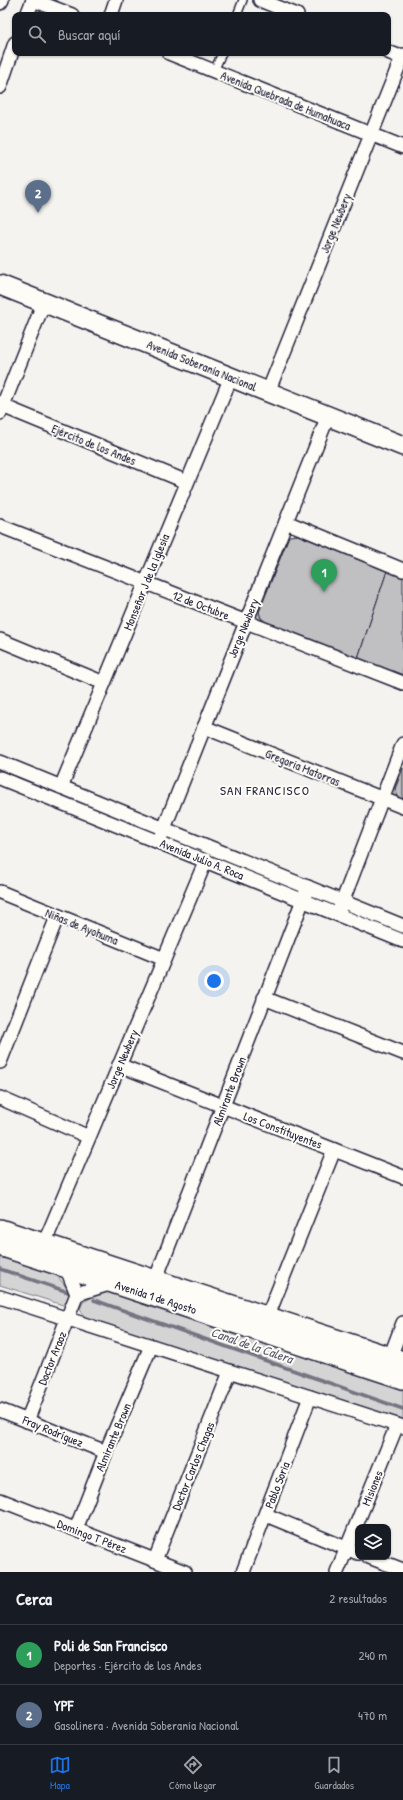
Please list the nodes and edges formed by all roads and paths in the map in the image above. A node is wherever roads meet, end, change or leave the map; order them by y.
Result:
1 (2, 0) edge
2 (33, 0) edge
3 (116, 0) edge
4 (243, 0) edge
5 (260, 0) edge
6 (0, 3) edge
7 (28, 12) edge
8 (64, 12) edge
9 (112, 12) edge
10 (238, 12) edge
11 (290, 12) edge
12 (12, 52) edge
13 (391, 53) edge
14 (176, 56) edge
15 (221, 56) edge
16 (403, 57) edge
17 (214, 71) junction
18 (0, 88) edge
19 (371, 134) junction
20 (403, 147) edge
21 (0, 285) edge
22 (44, 302) junction
23 (231, 377) junction
24 (268, 392) junction
25 (1, 408) edge
26 (328, 416) junction
27 (403, 446) edge
28 (187, 482) junction
29 (286, 522) junction
30 (0, 526) edge
31 (403, 570) edge
32 (146, 583) junction
33 (246, 622) junction
34 (1, 643) edge
35 (104, 683) junction
36 (403, 683) edge
37 (204, 727) junction
38 (403, 744) edge
39 (0, 762) edge
40 (0, 778) edge
41 (62, 787) junction
42 (382, 799) junction
43 (403, 807) edge
44 (163, 828) junction
45 (159, 841) junction
46 (206, 860) junction
47 (308, 887) junction
48 (0, 892) edge
49 (303, 900) junction
50 (343, 901) junction
51 (338, 914) junction
52 (57, 917) junction
53 (403, 926) edge
54 (403, 941) edge
55 (164, 959) junction
56 (264, 998) junction
57 (403, 1053) edge
58 (0, 1062) edge
59 (119, 1065) junction
60 (0, 1098) edge
61 (223, 1106) junction
62 (89, 1137) junction
63 (334, 1150) junction
64 (402, 1173) edge
65 (0, 1229) edge
66 (0, 1246) edge
67 (41, 1251) junction
68 (66, 1268) junction
69 (112, 1283) junction
70 (153, 1288) junction
71 (77, 1294) junction
72 (0, 1297) edge
73 (67, 1319) junction
74 (403, 1323) edge
75 (264, 1324) junction
76 (152, 1346) junction
77 (393, 1364) edge
78 (230, 1372) junction
79 (403, 1379) edge
80 (310, 1398) junction
81 (0, 1410) edge
82 (27, 1421) junction
83 (400, 1426) edge
84 (106, 1452) junction
85 (0, 1500) edge
86 (266, 1515) junction
87 (76, 1530) junction
88 (352, 1550) edge
89 (155, 1560) junction
90 (377, 1560) edge
91 (403, 1570) edge
92 (185, 1572) edge
93 (243, 1572) edge
94 (337, 1572) edge

1 - 6 street
2 - 7 street
2 - 8 street
3 - 9 street
4 - 10 lane
5 - 11 street
12 - 18 street
13 - 16 street
14 - 17 street, Avenida Quebrada de Humahuaca
15 - 17 lane
16 - 19 street, Jorge Newbery
17 - 19 street, Avenida Quebrada de Humahuaca
19 - 20 street, Avenida Quebrada de Humahuaca
19 - 24 street, Jorge Newbery
21 - 22 street, Avenida Soberanía Nacional
22 - 23 street, Avenida Soberanía Nacional
22 - 25 street
23 - 24 street, Avenida Soberanía Nacional
23 - 28 street, Monseñor J de la Iglesia
24 - 26 street, Avenida Soberanía Nacional
25 - 28 street, Ejército de los Andes
26 - 27 street, Avenida Soberanía Nacional
26 - 29 street, Jorge Newbery
28 - 32 street, Monseñor J de la Iglesia
29 - 31 street
29 - 33 street, Jorge Newbery
30 - 32 street, 12 de Octubre
32 - 33 street, 12 de Octubre
32 - 35 street, Monseñor J de la Iglesia
33 - 36 street, 12 de Octubre
33 - 37 street, Jorge Newbery
34 - 35 street
35 - 41 street, Monseñor J de la Iglesia
37 - 42 street, Gregoria Matorras
37 - 44 street, Jorge Newbery
38 - 42 street
39 - 41 street, Avenida Julio A. Roca
40 - 45 street, Avenida Julio A. Roca
41 - 44 street, Avenida Julio A. Roca
42 - 43 street, Gregoria Matorras
42 - 50 street
44 - 45 street, Jorge Newbery
44 - 47 street, Avenida Julio A. Roca
45 - 46 street, Avenida Julio A. Roca
46 - 49 street, Avenida Julio A. Roca
46 - 55 street, Jorge Newbery
47 - 49 street, Almirante Brown
47 - 50 street, Avenida Julio A. Roca
48 - 52 street, Niñas de Ayohuma
49 - 51 street, Avenida Julio A. Roca
49 - 56 street, Almirante Brown
50 - 51 street
50 - 53 street, Avenida Julio A. Roca
51 - 54 street, Avenida Julio A. Roca
52 - 55 street, Niñas de Ayohuma
52 - 58 street
55 - 59 street, Jorge Newbery
56 - 57 street
56 - 61 street, Almirante Brown
59 - 61 street, Los Constituyentes
59 - 62 street, Jorge Newbery
60 - 62 street
61 - 63 street, Los Constituyentes
61 - 70 street, Almirante Brown
62 - 67 street, Jorge Newbery
63 - 64 street, Los Constituyentes
63 - 75 street
65 - 67 street, Avenida 1 de Agosto
66 - 67 street, Avenida 1 de Agosto
67 - 68 street, Avenida 1 de Agosto
67 - 70 street, Avenida 1 de Agosto
68 - 69 street, Avenida 1 de Agosto
68 - 71 street
69 - 70 street, Avenida 1 de Agosto
69 - 71 street
70 - 75 street, Avenida 1 de Agosto
71 - 73 street, Doctor Araoz
72 - 73 street
73 - 76 street
73 - 82 street, Doctor Araoz
74 - 77 street
75 - 77 street, Avenida 1 de Agosto
76 - 78 street
76 - 84 street, Almirante Brown
77 - 79 street, Avenida 1 de Agosto
78 - 80 street
78 - 89 street, Doctor Carlos Chagas
80 - 83 street
80 - 86 street, Pablo Soria
81 - 82 street, Fray Rodríguez
82 - 84 street, Fray Rodríguez
83 - 88 street, Misiones
84 - 87 street, Almirante Brown
85 - 87 street, Domingo T Pérez
86 - 88 street
86 - 93 street, Pablo Soria
87 - 89 street, Domingo T Pérez
88 - 94 street, Misiones
89 - 92 street, Domingo T Pérez
90 - 91 street

